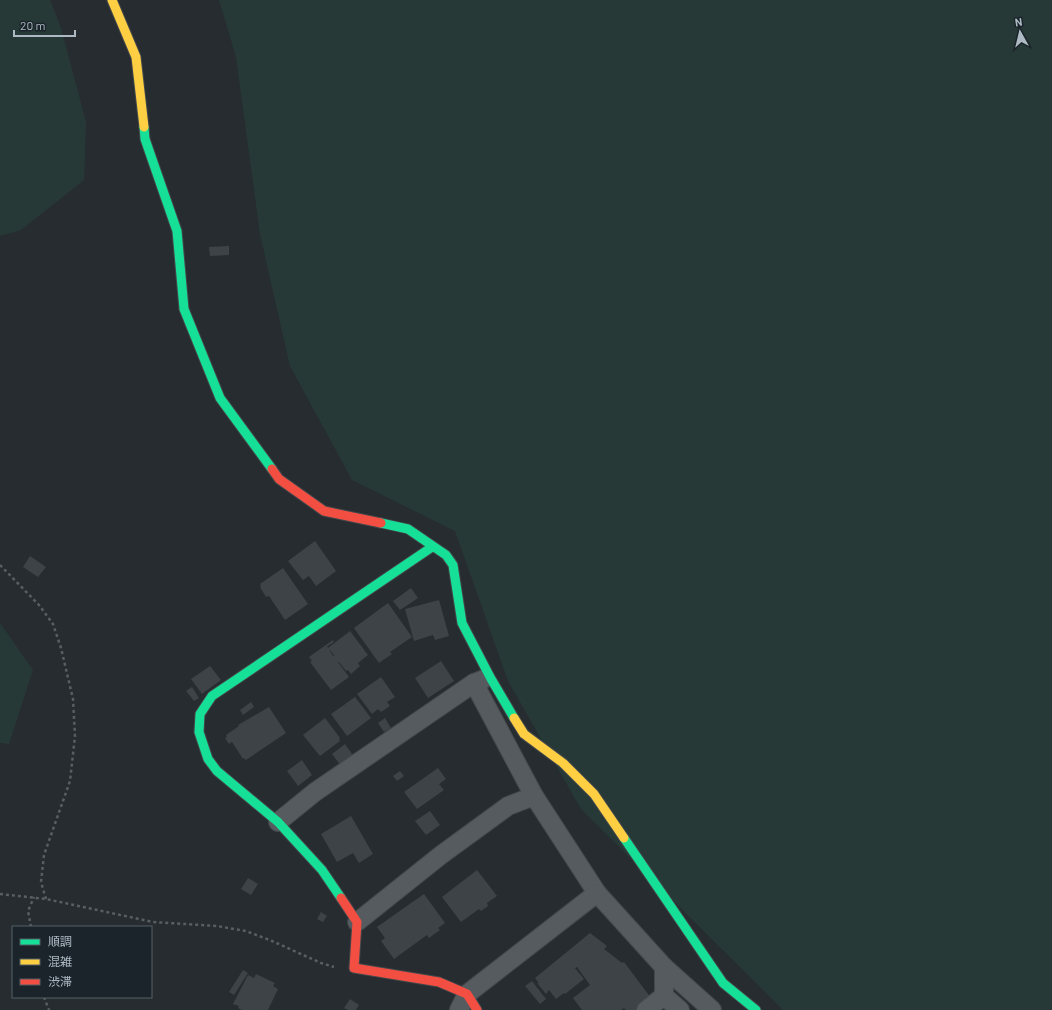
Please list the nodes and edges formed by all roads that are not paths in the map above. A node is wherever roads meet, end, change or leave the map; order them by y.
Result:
1 (112, 0) edge
2 (432, 546) junction
3 (482, 680) junction
4 (534, 796) junction
5 (278, 822) junction
6 (597, 893) junction
7 (357, 922) junction
8 (664, 967) junction
9 (467, 994) junction
10 (664, 996) junction
11 (459, 1010) edge
12 (477, 1010) edge
13 (646, 1010) edge
14 (680, 1010) edge
15 (712, 1010) edge
16 (756, 1010) edge

1 - 2 street
2 - 3 street
2 - 5 street
3 - 4 street
3 - 5 street
3 - 16 street
4 - 6 street
4 - 7 street
5 - 7 street
6 - 8 street
6 - 9 street
7 - 9 street
8 - 10 street
8 - 15 street
9 - 11 street
9 - 12 street
10 - 13 street
10 - 14 street

